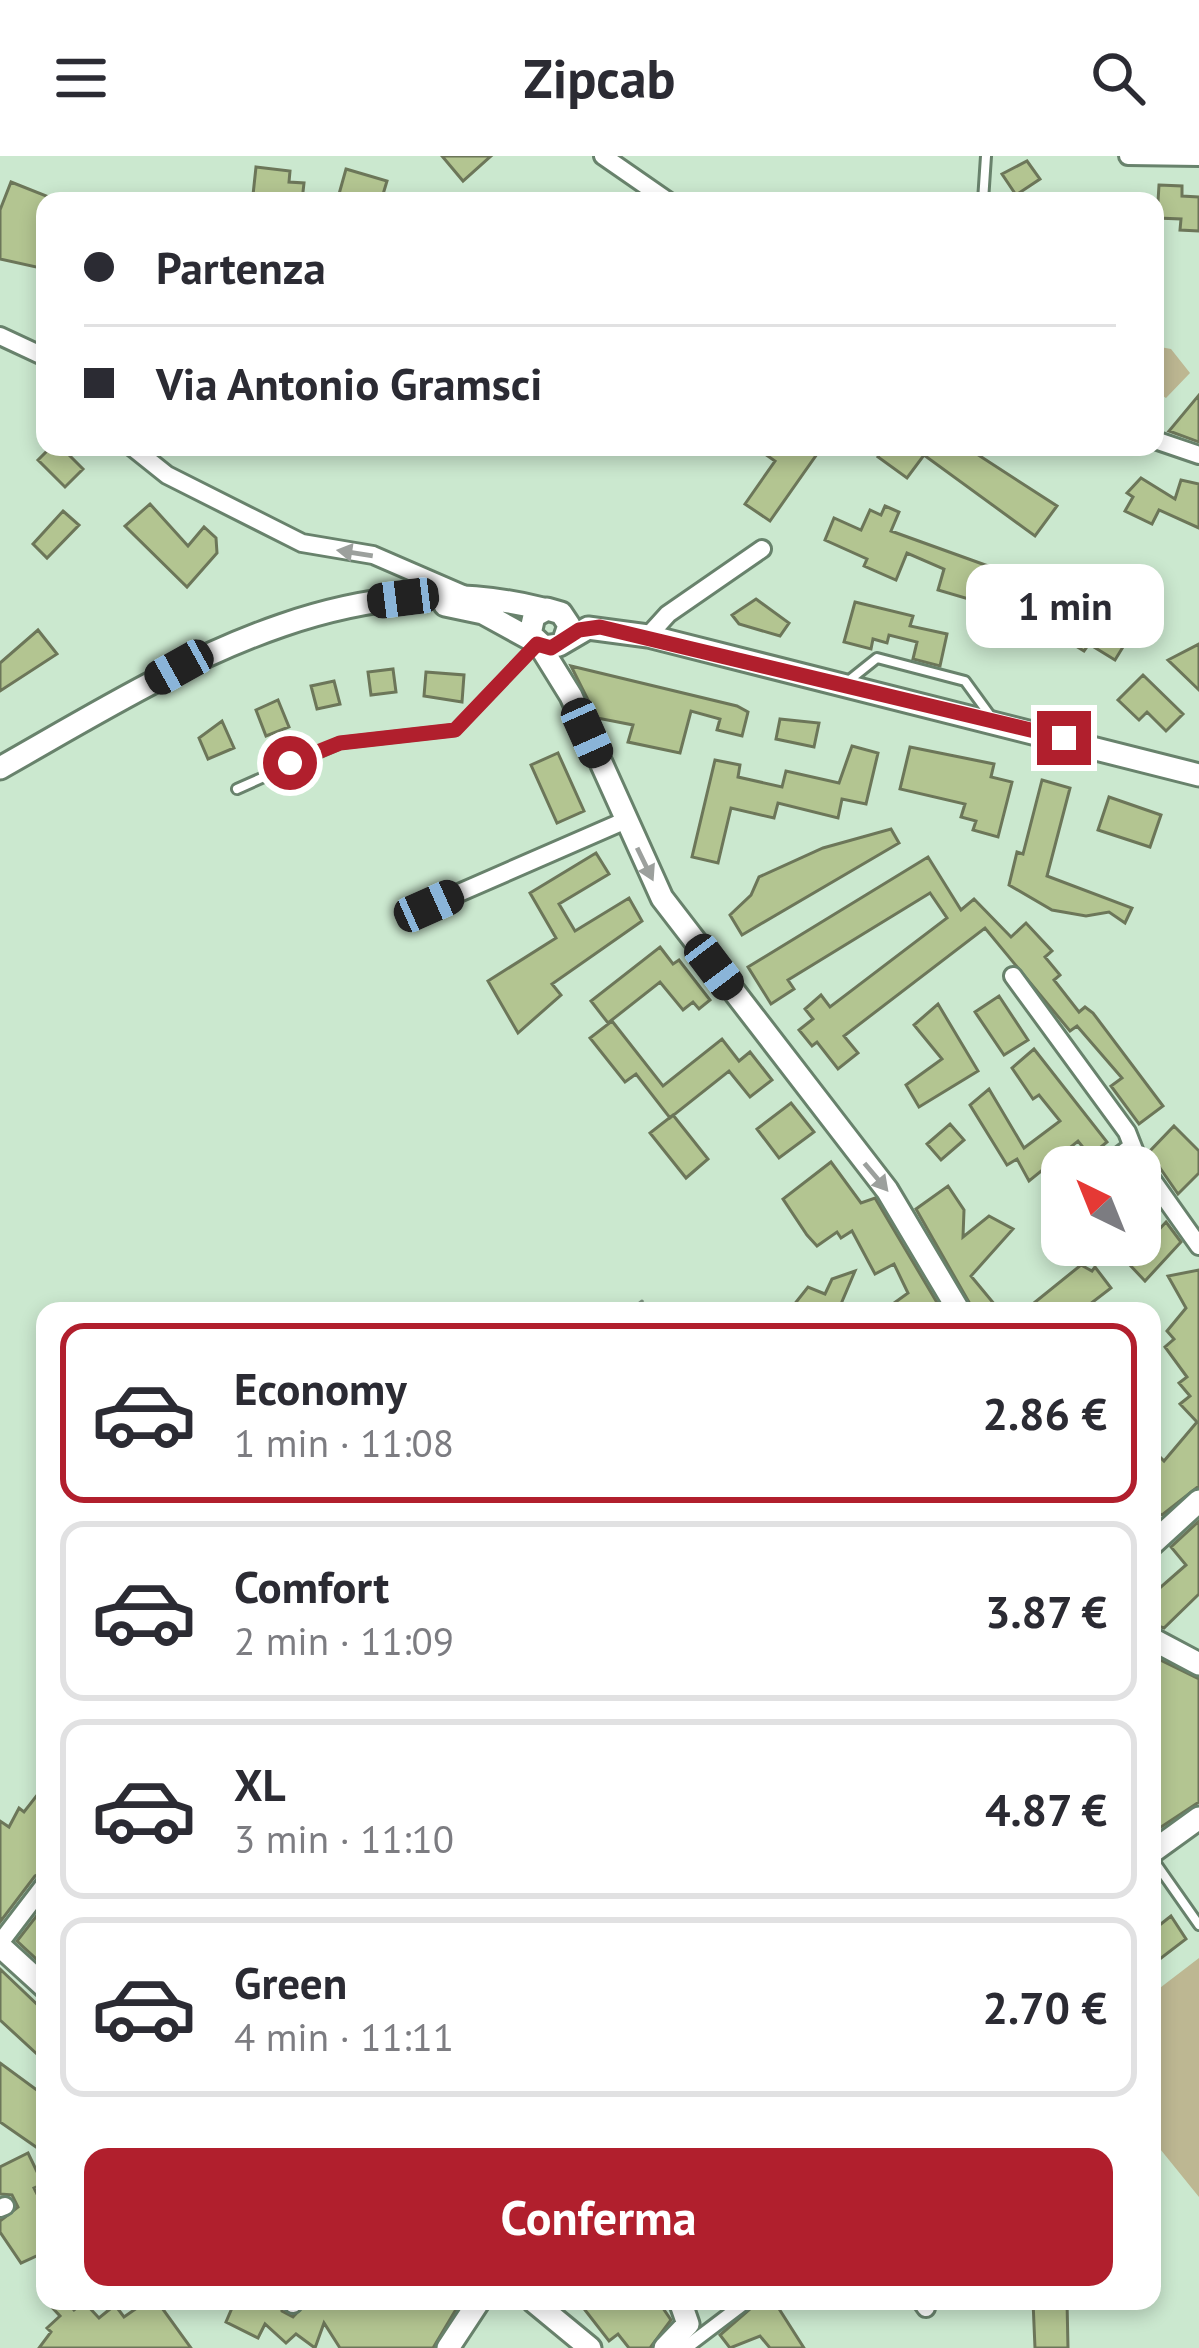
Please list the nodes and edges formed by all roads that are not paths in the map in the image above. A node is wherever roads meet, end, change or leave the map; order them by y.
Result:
1 (603, 156) edge
2 (986, 156) edge
3 (1128, 156) edge
4 (1199, 157) edge
5 (655, 192) edge
6 (983, 192) edge
7 (0, 336) edge
8 (36, 353) edge
9 (1164, 443) edge
10 (1199, 455) edge
11 (143, 456) edge
12 (762, 549) dead end
13 (464, 594) junction
14 (403, 598) junction
15 (550, 610) junction
16 (600, 627) junction
17 (648, 636) junction
18 (564, 640) junction
19 (537, 643) junction
20 (844, 685) junction
21 (993, 721) junction
22 (0, 768) edge
23 (1199, 775) edge
24 (237, 789) dead end
25 (624, 821) junction
26 (429, 906) dead end
27 (1013, 976) dead end
28 (1131, 1146) edge
29 (1161, 1191) edge
30 (1199, 1246) edge
31 (954, 1302) edge
32 (1199, 1501) edge
33 (1161, 1536) edge
34 (1161, 1644) edge
35 (1199, 1664) edge
36 (1199, 1818) edge
37 (1161, 1848) edge
38 (1161, 1868) edge
39 (36, 1899) edge
40 (1199, 1925) edge
41 (3, 1953) edge
42 (36, 1977) edge
43 (472, 2310) edge
44 (545, 2310) edge
45 (683, 2310) edge
46 (735, 2310) edge
47 (452, 2343) edge
48 (577, 2344) edge
49 (665, 2348) edge
50 (685, 2348) edge

1 - 5 street
2 - 6 lane
3 - 4 street
7 - 8 street
9 - 10 street
13 -> 11 street
12 - 17 street
13 - 14 main road
13 - 15 main road
14 - 19 main road
14 - 22 main road
15 - 16 main road
15 - 18 main road
15 - 19 main road
16 - 17 main road
16 - 18 main road
17 - 20 main road
18 - 19 main road
19 - 24 lane
19 - 25 main road
20 - 21 main road
20 - 21 lane
21 - 23 main road
25 - 26 street
25 -> 31 main road
27 - 28 street
29 - 30 street
32 - 33 main road
34 - 35 main road
36 - 37 main road
38 - 40 lane
39 - 41 street
41 - 42 main road
43 - 47 main road
44 - 48 main road
45 - 49 main road
46 - 50 street

